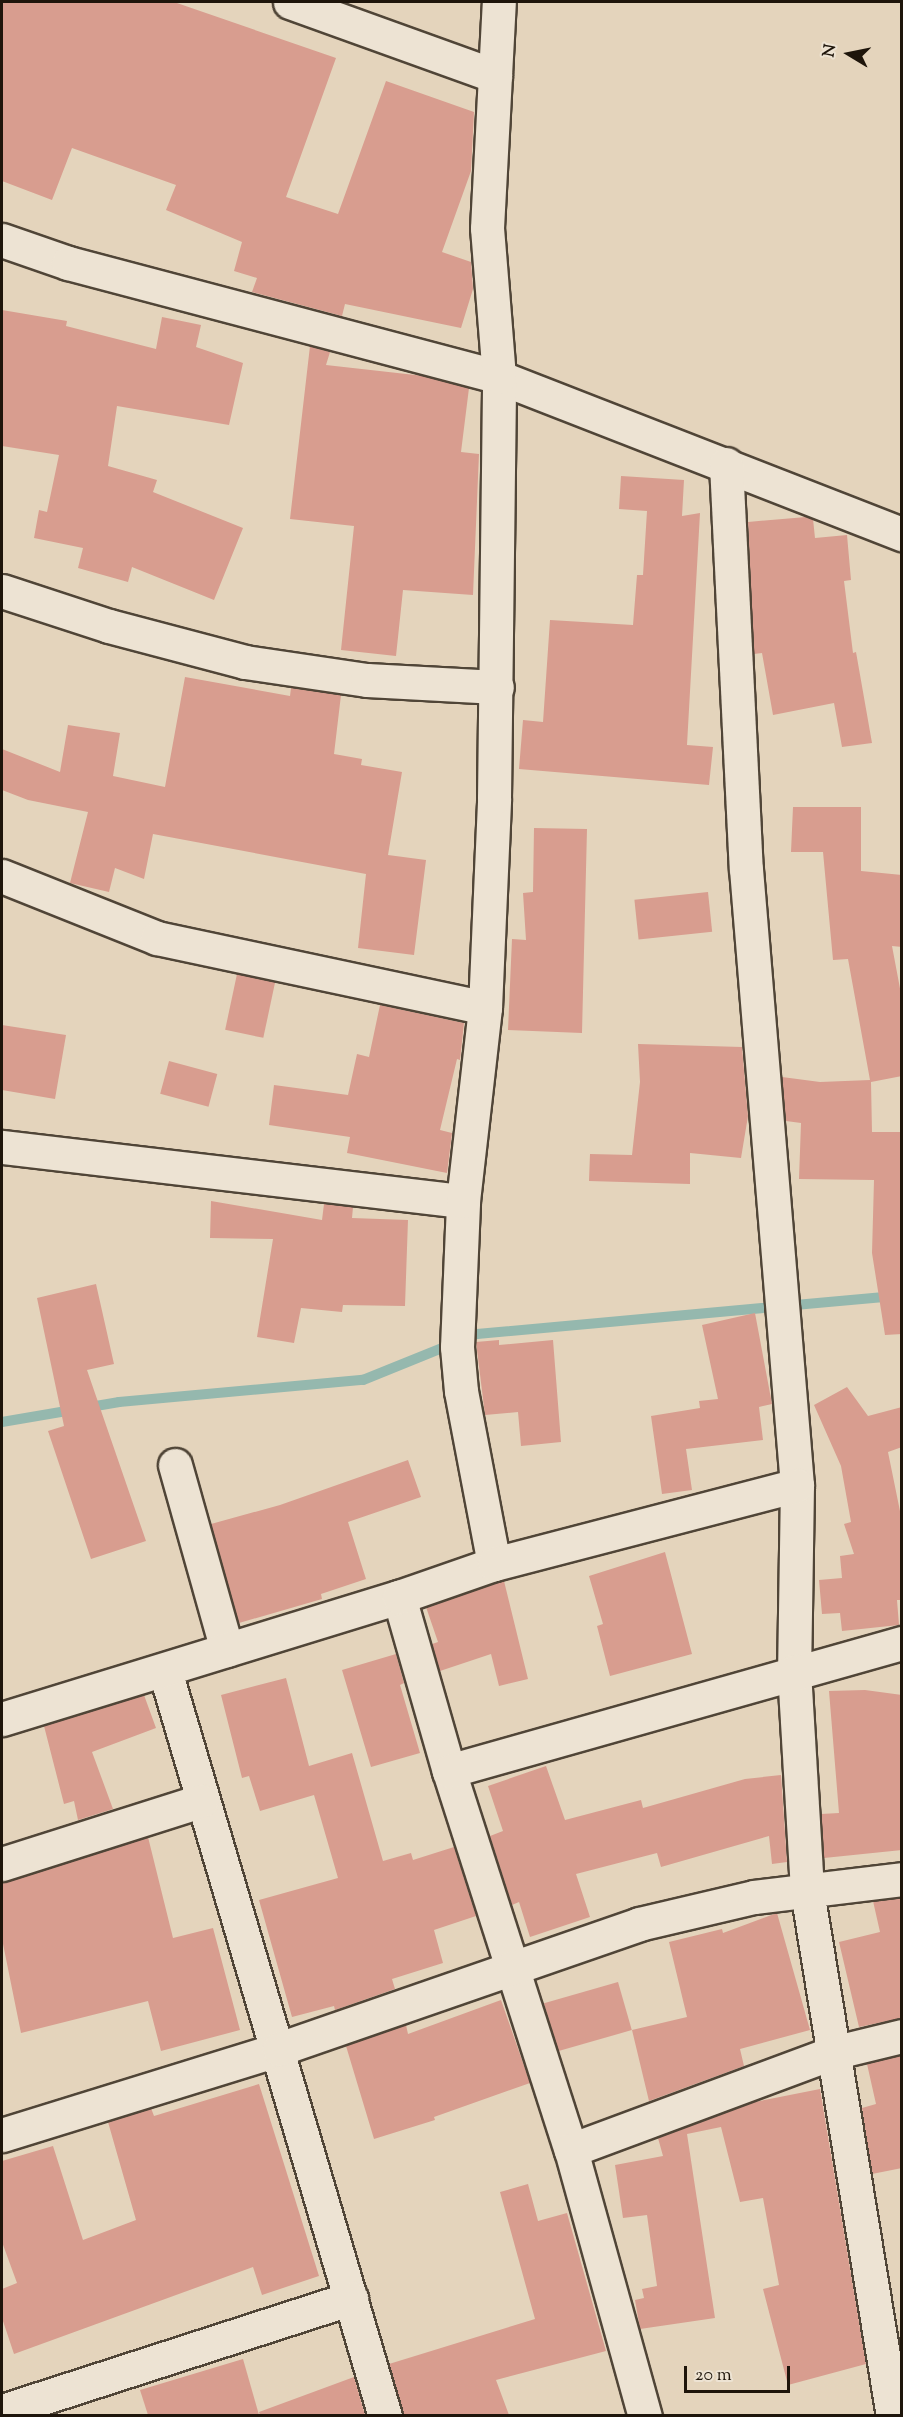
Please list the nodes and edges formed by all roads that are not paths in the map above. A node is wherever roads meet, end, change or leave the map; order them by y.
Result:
1 (290, 2) edge
2 (500, 2) edge
3 (495, 76) junction
4 (2, 240) edge
5 (499, 377) junction
6 (726, 464) junction
7 (902, 534) edge
8 (2, 591) edge
9 (497, 687) junction
10 (2, 876) edge
11 (485, 1008) junction
12 (2, 1148) edge
13 (463, 1201) junction
14 (175, 1465) dead end
15 (797, 1485) junction
16 (494, 1564) junction
17 (399, 1597) junction
18 (902, 1643) edge
19 (227, 1650) junction
20 (165, 1671) junction
21 (794, 1671) junction
22 (2, 1719) edge
23 (449, 1771) junction
24 (201, 1802) junction
25 (2, 1864) edge
26 (902, 1879) edge
27 (807, 1891) junction
28 (512, 1971) junction
29 (902, 2036) edge
30 (279, 2049) junction
31 (832, 2053) junction
32 (2, 2135) edge
33 (572, 2150) junction
34 (351, 2298) junction
35 (2, 2411) edge
36 (385, 2415) edge
37 (645, 2415) edge
38 (893, 2415) edge

1 - 3 street
2 - 3 street
3 - 5 street
4 - 5 street
5 - 6 street
5 - 9 street
6 - 7 street
6 - 15 street
8 - 9 street
9 - 11 street
10 - 11 street
11 - 13 street
12 - 13 street
13 - 16 street
14 - 19 street
15 - 16 street
15 - 21 street
16 - 17 street
17 - 19 street
17 - 23 street
18 - 21 street
19 - 20 street
20 - 22 street
20 - 24 street
21 - 23 street
21 - 27 street
23 - 28 street
24 - 25 street
24 - 30 street
26 - 27 street
27 - 28 street
27 - 31 street
28 - 30 street
28 - 33 street
29 - 31 street
30 - 32 street
30 - 34 street
31 - 33 street
31 - 38 street
33 - 37 street
34 - 35 street
34 - 36 street

